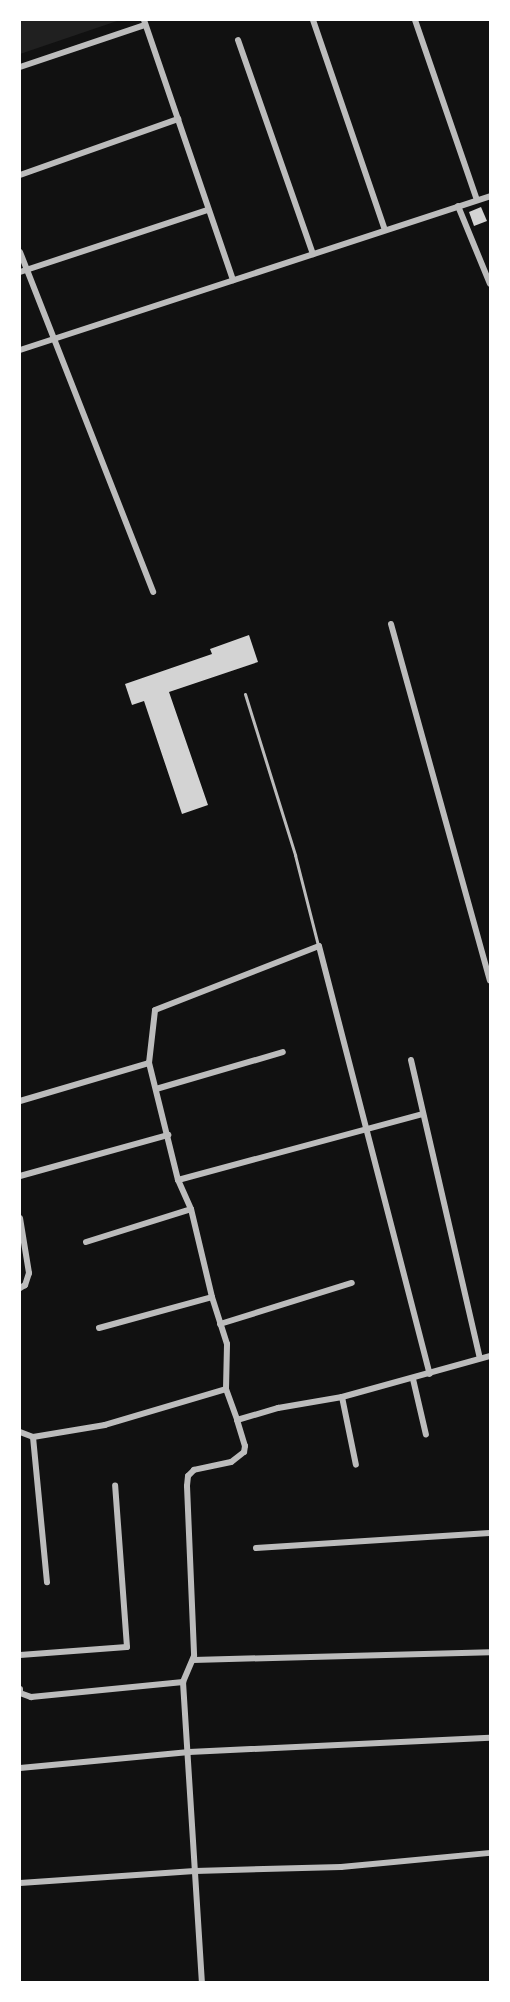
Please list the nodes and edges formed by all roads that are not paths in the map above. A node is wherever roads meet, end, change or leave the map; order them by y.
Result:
1 (313, 20) edge
2 (415, 20) edge
3 (144, 22) edge
4 (238, 40) dead end
5 (20, 67) edge
6 (178, 119) junction
7 (20, 175) edge
8 (490, 196) edge
9 (477, 200) junction
10 (458, 206) junction
11 (207, 210) junction
12 (385, 230) junction
13 (20, 252) edge
14 (313, 254) junction
15 (22, 271) edge
16 (233, 280) junction
17 (490, 284) edge
18 (55, 338) junction
19 (20, 350) edge
20 (153, 592) dead end
21 (391, 624) dead end
22 (245, 694) dead end
23 (319, 946) junction
24 (490, 980) edge
25 (283, 1052) dead end
26 (411, 1060) dead end
27 (149, 1063) junction
28 (156, 1089) junction
29 (20, 1101) edge
30 (422, 1114) junction
31 (368, 1129) junction
32 (168, 1135) junction
33 (20, 1176) edge
34 (178, 1180) junction
35 (192, 1209) junction
36 (20, 1218) edge
37 (86, 1242) dead end
38 (352, 1283) dead end
39 (20, 1288) edge
40 (212, 1296) junction
41 (220, 1324) junction
42 (99, 1328) dead end
43 (490, 1356) edge
44 (480, 1358) junction
45 (430, 1374) junction
46 (413, 1379) junction
47 (226, 1389) junction
48 (342, 1397) junction
49 (237, 1420) junction
50 (20, 1432) edge
51 (426, 1435) dead end
52 (33, 1437) junction
53 (356, 1465) dead end
54 (115, 1485) dead end
55 (490, 1533) edge
56 (256, 1548) dead end
57 (47, 1582) dead end
58 (490, 1652) edge
59 (20, 1654) edge
60 (193, 1660) junction
61 (183, 1682) junction
62 (20, 1689) edge
63 (490, 1738) edge
64 (189, 1752) junction
65 (20, 1768) edge
66 (490, 1853) edge
67 (195, 1871) junction
68 (20, 1882) edge
69 (202, 1983) edge

1 - 12 street
2 - 9 street
3 - 5 street
3 - 6 street
4 - 14 street
6 - 7 street
6 - 11 street
8 - 9 street
9 - 10 street
10 - 12 street
10 - 17 street
11 - 15 street
11 - 16 street
12 - 14 street
13 - 15 street
14 - 16 street
15 - 18 street
16 - 18 street
18 - 19 street
18 - 20 street
21 - 24 street
22 - 23 lane
23 - 27 street
23 - 31 street
25 - 28 street
26 - 30 street
27 - 28 street
27 - 29 street
28 - 32 street
30 - 31 street
30 - 44 street
31 - 34 street
31 - 45 street
32 - 33 street
32 - 34 street
34 - 35 street
35 - 37 street
35 - 40 street
36 - 39 street
38 - 41 street
40 - 41 street
40 - 42 street
41 - 47 street
43 - 44 street
44 - 45 street
45 - 46 street
46 - 48 street
46 - 51 street
47 - 49 street
47 - 52 street
48 - 49 street
48 - 53 street
49 - 60 street
50 - 52 street
52 - 57 street
54 - 59 street
55 - 56 street
58 - 60 street
60 - 61 street
61 - 62 street
61 - 64 street
63 - 64 street
64 - 65 street
64 - 67 street
66 - 67 street
67 - 68 street
67 - 69 street

